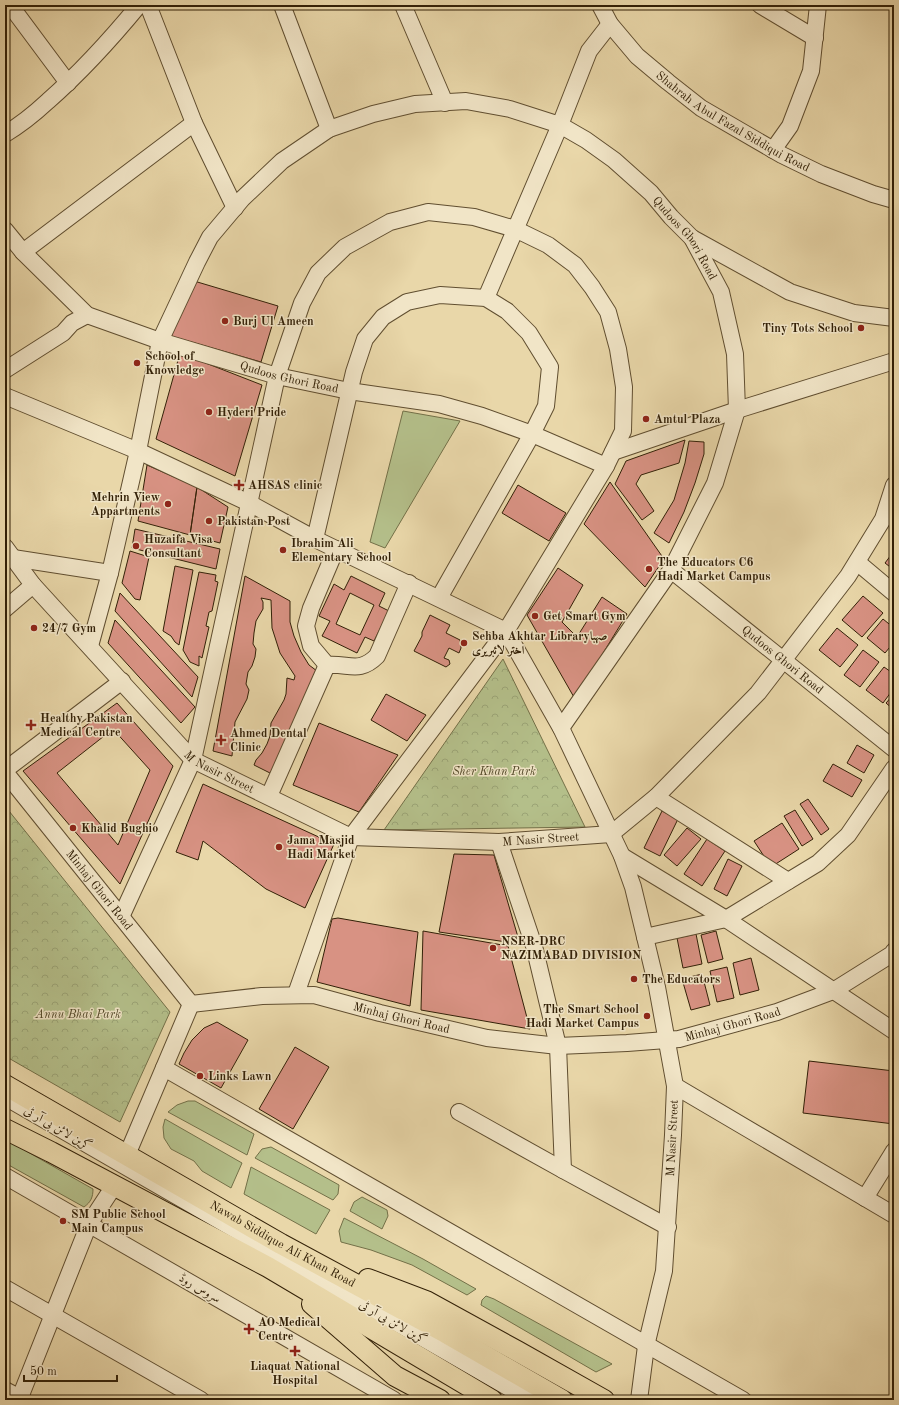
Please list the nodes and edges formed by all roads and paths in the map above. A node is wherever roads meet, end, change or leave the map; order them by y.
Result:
1 (10, 5) edge
2 (138, 5) edge
3 (148, 5) edge
4 (282, 5) edge
5 (403, 5) edge
6 (585, 5) edge
7 (760, 5) edge
8 (818, 5) edge
9 (601, 6) edge
10 (610, 24) junction
11 (815, 38) junction
12 (68, 83) junction
13 (444, 103) junction
14 (194, 123) junction
15 (560, 125) junction
16 (329, 129) junction
17 (5, 134) edge
18 (773, 150) junction
19 (894, 200) edge
20 (235, 208) junction
21 (515, 229) junction
22 (5, 230) edge
23 (692, 238) junction
24 (23, 252) junction
25 (486, 298) junction
26 (87, 315) junction
27 (894, 318) edge
28 (160, 341) junction
29 (894, 361) edge
30 (5, 370) edge
31 (277, 376) junction
32 (349, 391) junction
33 (5, 396) edge
34 (737, 410) junction
35 (532, 434) junction
36 (138, 451) junction
37 (609, 459) junction
38 (894, 485) edge
39 (892, 500) edge
40 (249, 503) junction
41 (315, 539) junction
42 (336, 549) junction
43 (9, 552) edge
44 (857, 562) junction
45 (671, 570) junction
46 (110, 573) junction
47 (34, 584) junction
48 (409, 584) junction
49 (894, 593) edge
50 (439, 598) junction
51 (5, 609) edge
52 (506, 631) junction
53 (90, 646) junction
54 (782, 661) junction
55 (327, 665) junction
56 (122, 681) junction
57 (561, 728) junction
58 (894, 749) edge
59 (193, 760) junction
60 (894, 768) edge
61 (5, 771) edge
62 (269, 796) junction
63 (656, 797) junction
64 (611, 834) junction
65 (351, 837) junction
66 (499, 842) junction
67 (622, 856) junction
68 (788, 881) junction
69 (121, 917) junction
70 (726, 919) junction
71 (645, 937) junction
72 (893, 953) edge
73 (833, 991) junction
74 (296, 994) junction
75 (191, 1004) junction
76 (894, 1031) edge
77 (667, 1040) junction
78 (558, 1046) junction
79 (164, 1068) junction
80 (5, 1085) edge
81 (675, 1086) junction
82 (5, 1097) edge
83 (5, 1108) edge
84 (459, 1112) dead end
85 (5, 1129) edge
86 (894, 1152) edge
87 (119, 1157) junction
88 (562, 1170) junction
89 (5, 1176) edge
90 (114, 1186) junction
91 (866, 1198) junction
92 (894, 1215) edge
93 (89, 1224) junction
94 (668, 1227) junction
95 (281, 1244) junction
96 (268, 1267) junction
97 (5, 1288) edge
98 (52, 1316) junction
99 (646, 1346) junction
100 (438, 1348) junction
101 (5, 1390) edge
102 (21, 1399) edge
103 (201, 1400) edge
104 (394, 1400) edge
105 (440, 1400) edge
106 (492, 1400) edge
107 (530, 1400) edge
108 (562, 1400) edge
109 (604, 1400) edge
110 (639, 1400) edge
111 (743, 1400) edge

1 - 12 street
2 - 12 street
3 - 14 street
4 - 16 street
5 - 13 street
6 - 9 street
7 - 11 street
8 - 11 street
9 - 10 street, Shahrah Abul Fazal Siddiqui Road
10 - 15 street
10 - 18 street, Shahrah Abul Fazal Siddiqui Road
11 - 18 street
12 - 17 street
13 - 15 street, Qudoos Ghori Road
13 - 16 street, Qudoos Ghori Road
14 - 20 street
14 - 24 street
15 - 21 street
15 - 23 street, Qudoos Ghori Road
16 - 20 street, Qudoos Ghori Road
18 - 19 street, Shahrah Abul Fazal Siddiqui Road
20 - 28 street, Qudoos Ghori Road
21 - 25 street
21 - 31 street
21 - 37 street
22 - 24 street, Qudoos Ghori Road
23 - 27 street
23 - 34 street, Qudoos Ghori Road
24 - 26 street, Qudoos Ghori Road
25 - 32 street
25 - 35 street
26 - 28 street, Qudoos Ghori Road
26 - 30 street
28 - 31 street, Qudoos Ghori Road
28 - 36 street, Qudoos Ghori Road
29 - 34 street
31 - 32 street, Qudoos Ghori Road
31 - 40 street
32 - 35 street, Qudoos Ghori Road
32 - 41 street
33 - 36 street
34 - 37 street
34 - 45 street, Qudoos Ghori Road
35 - 37 street, Qudoos Ghori Road
35 - 50 street
36 - 40 street
36 - 46 street, Qudoos Ghori Road
37 - 52 street
38 - 39 street
39 - 44 street
40 - 41 street
40 - 59 street
41 - 42 street
42 - 48 street
42 - 55 street
43 - 46 street
43 - 47 street, M Nasir Street
44 - 49 street
44 - 54 street
45 - 54 street, Qudoos Ghori Road
45 - 57 street, Qudoos Ghori Road
46 - 53 street, Qudoos Ghori Road
47 - 51 street
47 - 53 street, M Nasir Street
48 - 50 street
48 - 55 street
50 - 52 street
52 - 57 street
52 - 65 street
53 - 56 street, M Nasir Street
54 - 58 street, Qudoos Ghori Road
54 - 63 street
55 - 62 street
56 - 59 street, M Nasir Street
56 - 61 street
57 - 64 street
59 - 62 street, M Nasir Street
59 - 69 street
60 - 68 street
61 - 69 street, Minhaj Ghori Road
62 - 65 street, M Nasir Street
63 - 64 street
63 - 68 street
64 - 66 street, M Nasir Street
64 - 67 street, M Nasir Street
65 - 66 street, M Nasir Street
65 - 74 street
66 - 78 street
67 - 70 street
67 - 71 street, M Nasir Street
68 - 70 street
69 - 75 street, Minhaj Ghori Road
70 - 71 street
70 - 73 street
71 - 77 street, M Nasir Street
72 - 73 street, Minhaj Ghori Road
73 - 76 street
73 - 77 street, Minhaj Ghori Road
74 - 75 street, Minhaj Ghori Road
74 - 78 street, Minhaj Ghori Road
75 - 79 street
77 - 78 street, Minhaj Ghori Road
77 - 81 street, M Nasir Street
78 - 88 street
79 - 87 street
79 - 99 street
80 - 87 main road, Nawab Siddique Ali Khan Road
81 - 91 street
81 - 94 street, M Nasir Street
82 - 87 street, گرین لائن بی آر ٹی
83 - 87 street, گرین لائن بی آر ٹی
84 - 88 street
85 - 90 main road, Nawab Siddique Ali Khan Road
86 - 91 street
87 - 95 main road, Nawab Siddique Ali Khan Road
87 - 100 street, گرین لائن بی آر ٹی
88 - 94 street
89 - 93 street, سروس روڈ
90 - 93 street
90 - 96 main road, Nawab Siddique Ali Khan Road
91 - 92 street
93 - 98 street
93 - 104 street, سروس روڈ
94 - 99 street, M Nasir Street
95 - 100 main road, Nawab Siddique Ali Khan Road
95 - 109 main road
96 - 100 main road, Nawab Siddique Ali Khan Road
96 - 105 main road
97 - 98 street
98 - 102 street
98 - 103 street
99 - 110 street, M Nasir Street
99 - 111 street
100 - 106 main road, Nawab Siddique Ali Khan Road
100 - 107 street, گرین لائن بی آر ٹی
100 - 108 main road, Nawab Siddique Ali Khan Road
101 - 102 street

